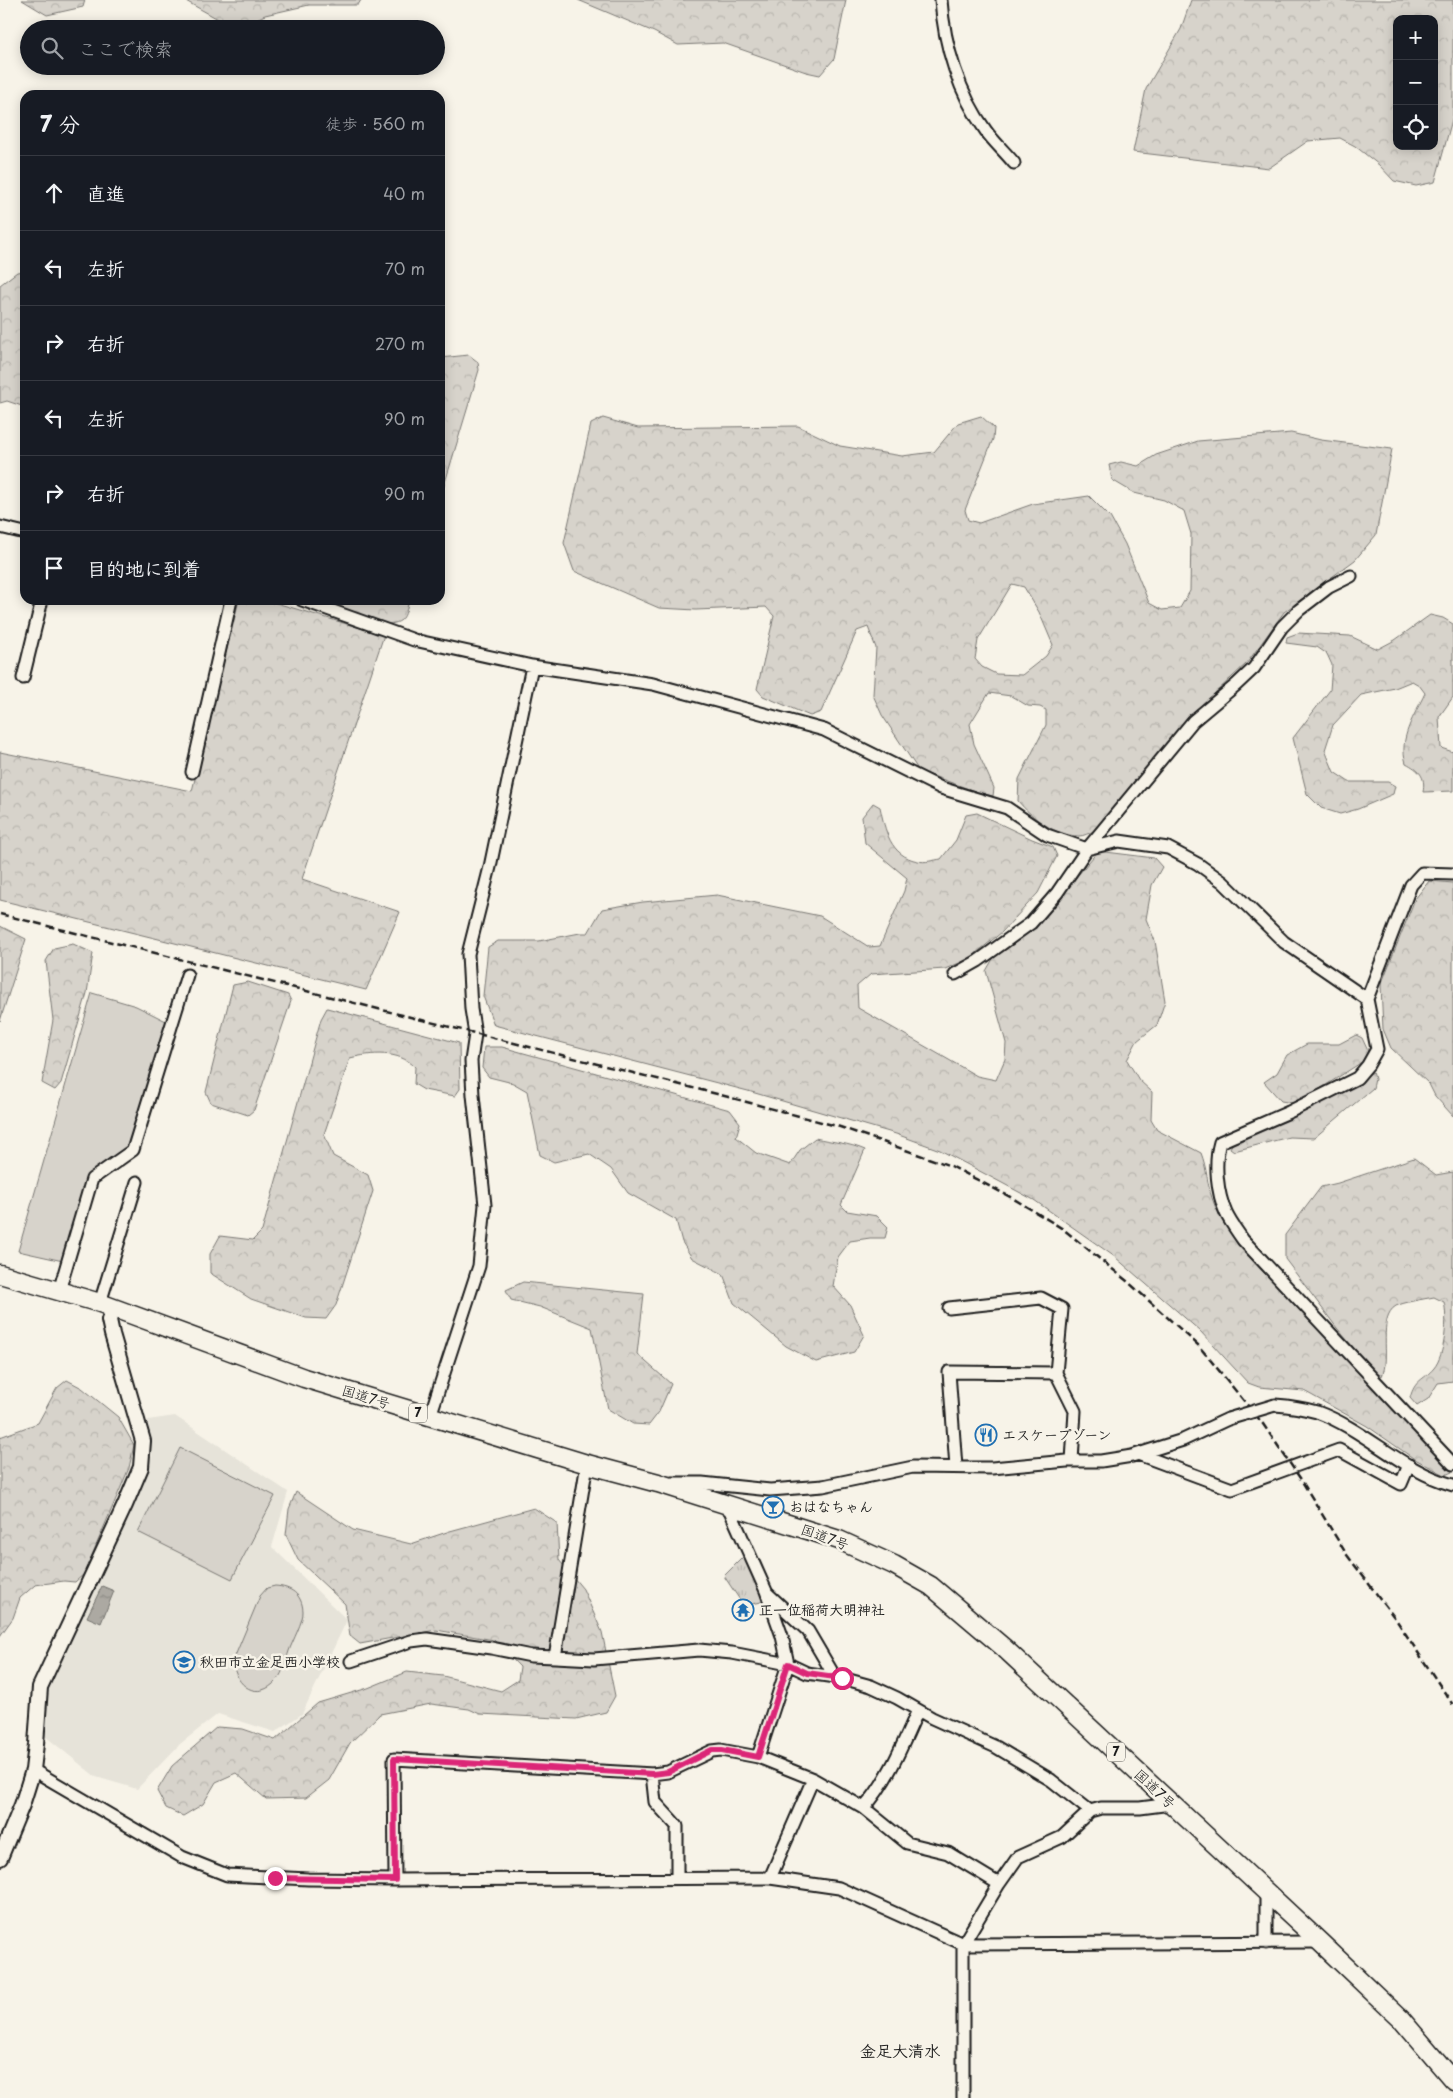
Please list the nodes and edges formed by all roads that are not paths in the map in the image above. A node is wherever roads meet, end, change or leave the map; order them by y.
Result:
1 (941, 0) edge
2 (1014, 162) dead end
3 (0, 527) edge
4 (20, 532) edge
5 (1351, 576) dead end
6 (41, 605) edge
7 (230, 605) edge
8 (316, 605) edge
9 (532, 666) junction
10 (24, 678) dead end
11 (192, 772) dead end
12 (1087, 849) junction
13 (1453, 874) edge
14 (955, 974) dead end
15 (187, 975) dead end
16 (1367, 999) junction
17 (137, 1182) dead end
18 (0, 1274) edge
19 (58, 1291) junction
20 (106, 1305) junction
21 (949, 1308) dead end
22 (1056, 1373) junction
23 (430, 1416) junction
24 (1138, 1454) junction
25 (1072, 1461) junction
26 (588, 1464) junction
27 (1453, 1464) edge
28 (1409, 1465) junction
29 (956, 1466) junction
30 (658, 1482) junction
31 (1453, 1485) edge
32 (726, 1504) junction
33 (766, 1591) junction
34 (555, 1657) junction
35 (351, 1661) dead end
36 (788, 1664) junction
37 (835, 1677) junction
38 (918, 1710) junction
39 (758, 1757) junction
40 (33, 1770) junction
41 (653, 1774) junction
42 (813, 1779) junction
43 (1171, 1804) junction
44 (864, 1808) junction
45 (1090, 1811) junction
46 (0, 1858) edge
47 (677, 1877) junction
48 (770, 1878) junction
49 (395, 1880) junction
50 (999, 1884) junction
51 (1266, 1891) junction
52 (1320, 1942) junction
53 (1266, 1943) junction
54 (963, 1944) junction
55 (1453, 2080) edge
56 (962, 2098) edge

1 - 2 street
3 - 4 street
5 - 12 street
6 - 10 street
7 - 11 street
8 - 9 street
9 - 12 street
9 - 23 street
12 - 14 street
12 - 16 street
13 - 16 street
15 - 19 street
16 - 27 street
17 - 20 street
18 - 19 highway, 国道7号 / 7
19 - 20 highway, 国道7号 / 7
20 - 23 highway, 国道7号 / 7
20 - 40 street
21 - 22 street
22 - 25 street
22 - 29 street
23 - 26 highway, 国道7号 / 7
24 - 25 street
24 - 28 street, bridge
24 - 28 street
25 - 29 street
26 - 30 highway, 国道7号 / 7
26 - 34 street
28 - 31 street
29 - 30 street
30 - 32 highway, 国道7号 / 7
32 - 33 street
32 - 43 highway, 国道7号 / 7
33 - 36 street
33 - 37 street
34 - 35 street
34 - 36 street
36 - 37 street
36 - 39 street
37 - 38 street
38 - 44 street
38 - 45 street
39 - 41 street
39 - 42 street
40 - 46 street
40 - 49 street
41 - 47 street
41 - 49 street
42 - 44 street
42 - 48 street
43 - 45 street
43 - 51 highway, 国道7号 / 7
44 - 50 street
45 - 50 street
47 - 48 street
47 - 49 street
48 - 54 street
50 - 54 street
51 - 52 highway, 国道7号 / 7
51 - 53 street
52 - 53 street
52 - 55 highway, 国道7号 / 7
53 - 54 street
54 - 56 street

